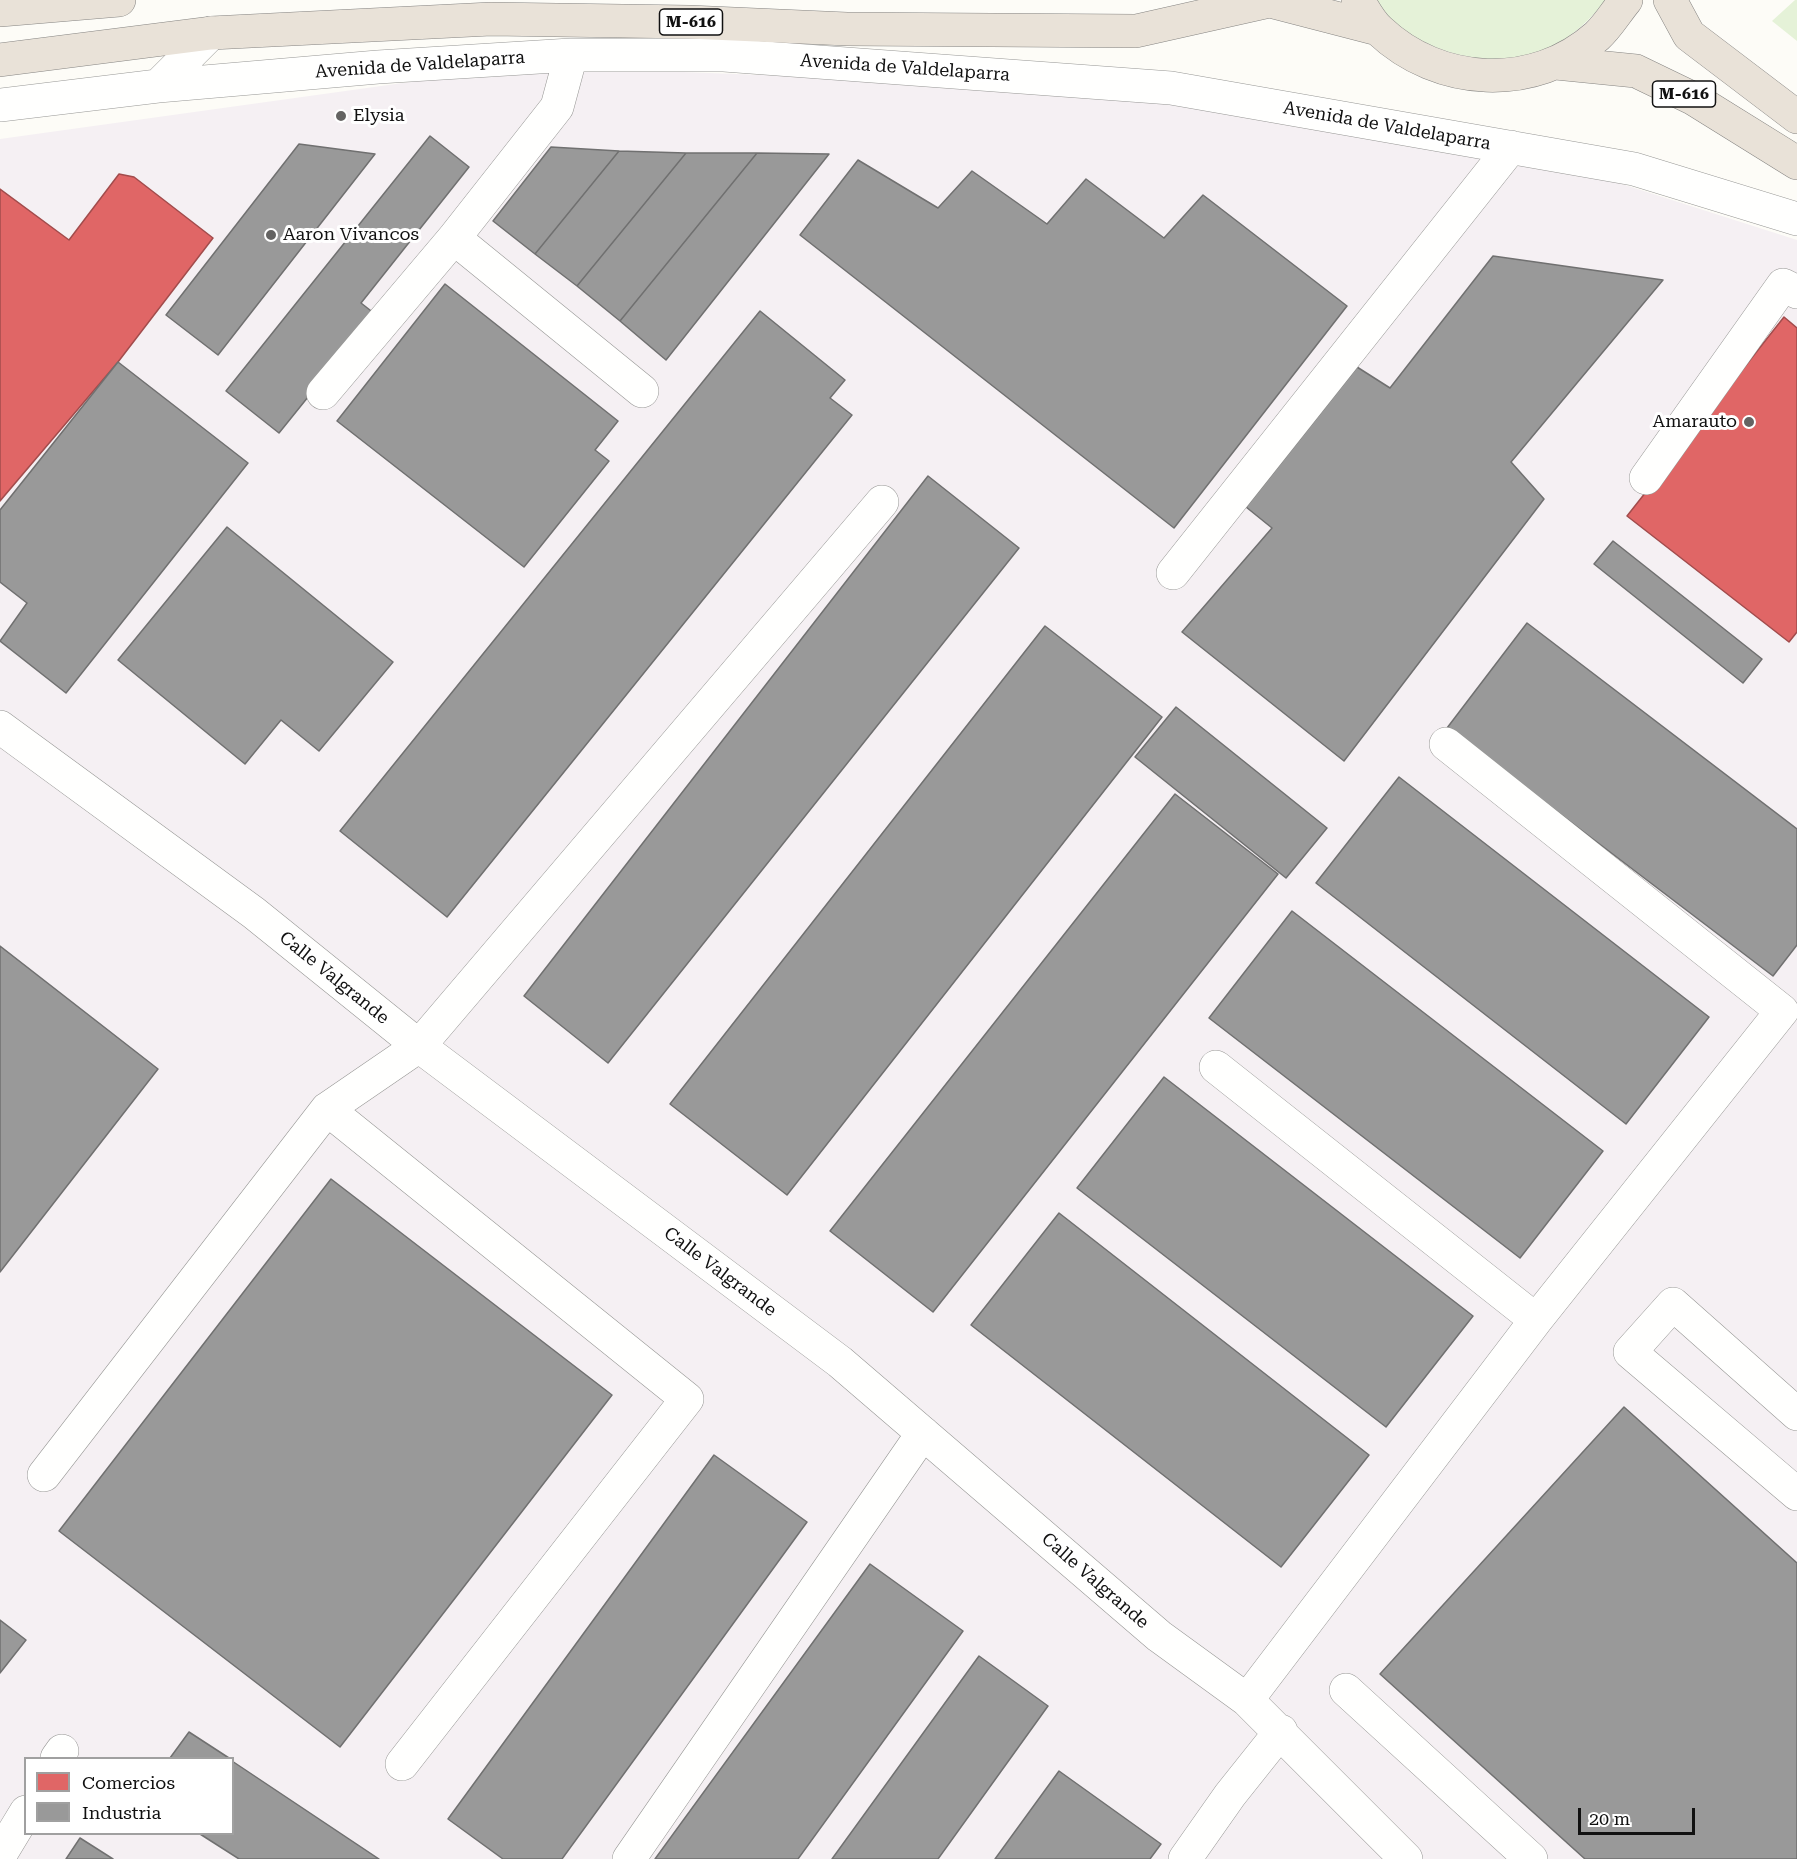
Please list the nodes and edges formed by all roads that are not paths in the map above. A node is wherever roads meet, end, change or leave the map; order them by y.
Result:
1 (119, 0) edge
2 (1358, 0) edge
3 (1626, 0) edge
4 (1670, 0) edge
5 (0, 10) edge
6 (412, 22) junction
7 (1378, 29) junction
8 (211, 33) junction
9 (571, 55) junction
10 (0, 60) edge
11 (1556, 63) junction
12 (378, 67) junction
13 (158, 86) junction
14 (0, 105) edge
15 (1797, 117) edge
16 (1511, 147) junction
17 (1797, 164) edge
18 (1797, 219) edge
19 (454, 238) junction
20 (1797, 292) edge
21 (642, 391) dead end
22 (323, 393) dead end
23 (1646, 478) dead end
24 (882, 502) dead end
25 (1173, 573) dead end
26 (0, 727) edge
27 (1446, 744) dead end
28 (419, 1046) junction
29 (1216, 1067) dead end
30 (327, 1109) junction
31 (1536, 1320) junction
32 (1797, 1414) edge
33 (922, 1432) junction
34 (44, 1475) dead end
35 (1797, 1494) edge
36 (1346, 1690) dead end
37 (1247, 1700) junction
38 (1281, 1731) junction
39 (402, 1764) dead end
40 (24, 1815) edge
41 (0, 1855) edge
42 (629, 1859) edge
43 (1185, 1859) edge
44 (1406, 1859) edge
45 (1531, 1859) edge

1 - 5 highway
2 - 7 highway, M-616
3 - 11 highway, M-616
4 - 15 highway, M-616
6 - 7 highway, Avenida de Valdelaparra / M-616
6 - 8 highway, Avenida de Valdelaparra / M-616
6 - 12 street
7 - 11 highway, M-616
8 - 10 highway, Avenida de Valdelaparra / M-616
8 - 13 street
9 - 12 street, Avenida de Valdelaparra
9 - 16 street, Avenida de Valdelaparra
9 - 19 street
11 - 17 highway, M-616
12 - 13 street, Avenida de Valdelaparra
13 - 14 street, Avenida de Valdelaparra
16 - 18 street, Avenida de Valdelaparra
16 - 25 street
19 - 21 street
19 - 22 street
20 - 23 street
24 - 28 street
26 - 28 street, Calle Valgrande
27 - 31 street
28 - 30 street
28 - 33 street, Calle Valgrande
29 - 31 street
30 - 34 street
30 - 39 street
31 - 37 street
32 - 35 street
33 - 37 street, Calle Valgrande
33 - 42 street
36 - 45 street
37 - 38 street, Calle Valgrande
38 - 43 street
38 - 44 street, Calle Valgrande
40 - 41 street

